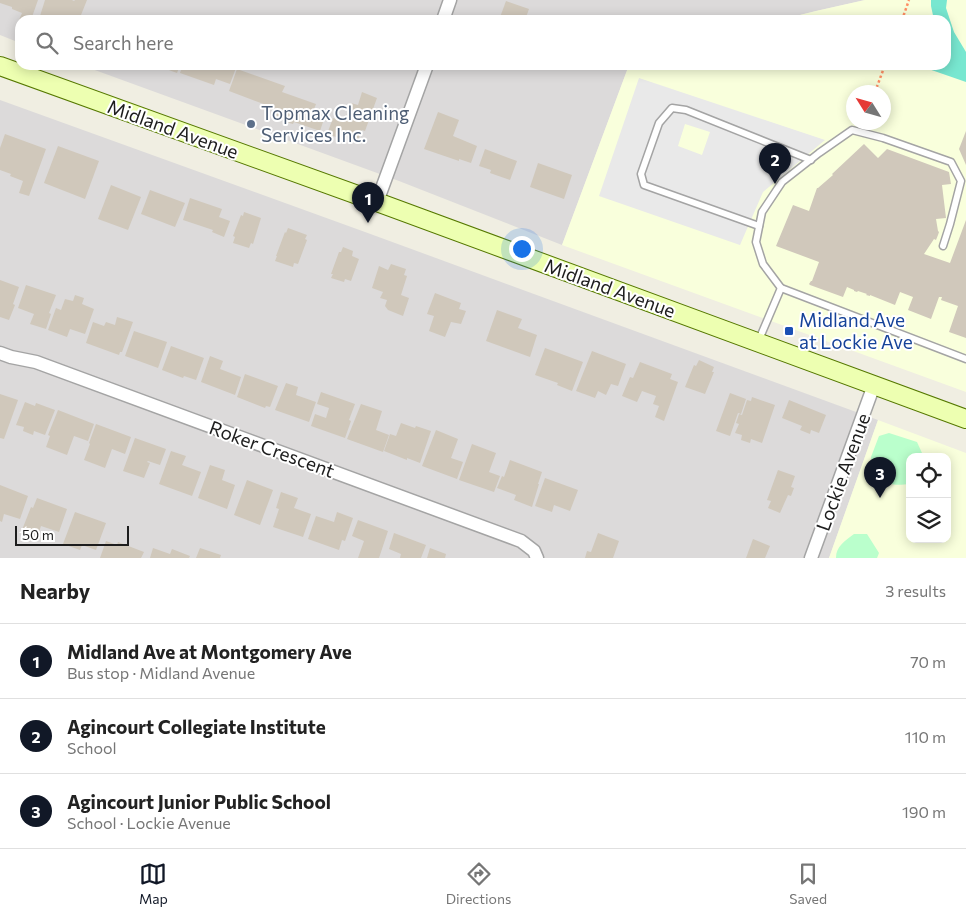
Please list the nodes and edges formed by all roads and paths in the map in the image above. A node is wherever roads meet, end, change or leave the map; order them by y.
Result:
1 (450, 0) edge
2 (909, 0) edge
3 (445, 15) edge
4 (904, 15) edge
5 (0, 66) edge
6 (425, 70) edge
7 (883, 70) edge
8 (878, 85) edge
9 (811, 160) junction
10 (377, 202) junction
11 (760, 226) junction
12 (943, 246) dead end
13 (781, 288) junction
14 (758, 342) junction
15 (0, 353) edge
16 (966, 359) edge
17 (874, 385) junction
18 (966, 418) edge
19 (536, 558) edge
20 (811, 558) edge

1 - 3 street
2 - 4 path
5 - 10 main road, Midland Avenue
6 - 10 street
7 - 8 path
9 - 11 lane
9 - 11 lane
9 - 12 lane
10 - 14 main road, Midland Avenue
11 - 13 lane
13 - 14 lane
13 - 16 lane
14 - 17 main road, Midland Avenue
15 - 19 street, Roker Crescent
17 - 18 main road, Midland Avenue
17 - 20 street, Lockie Avenue

